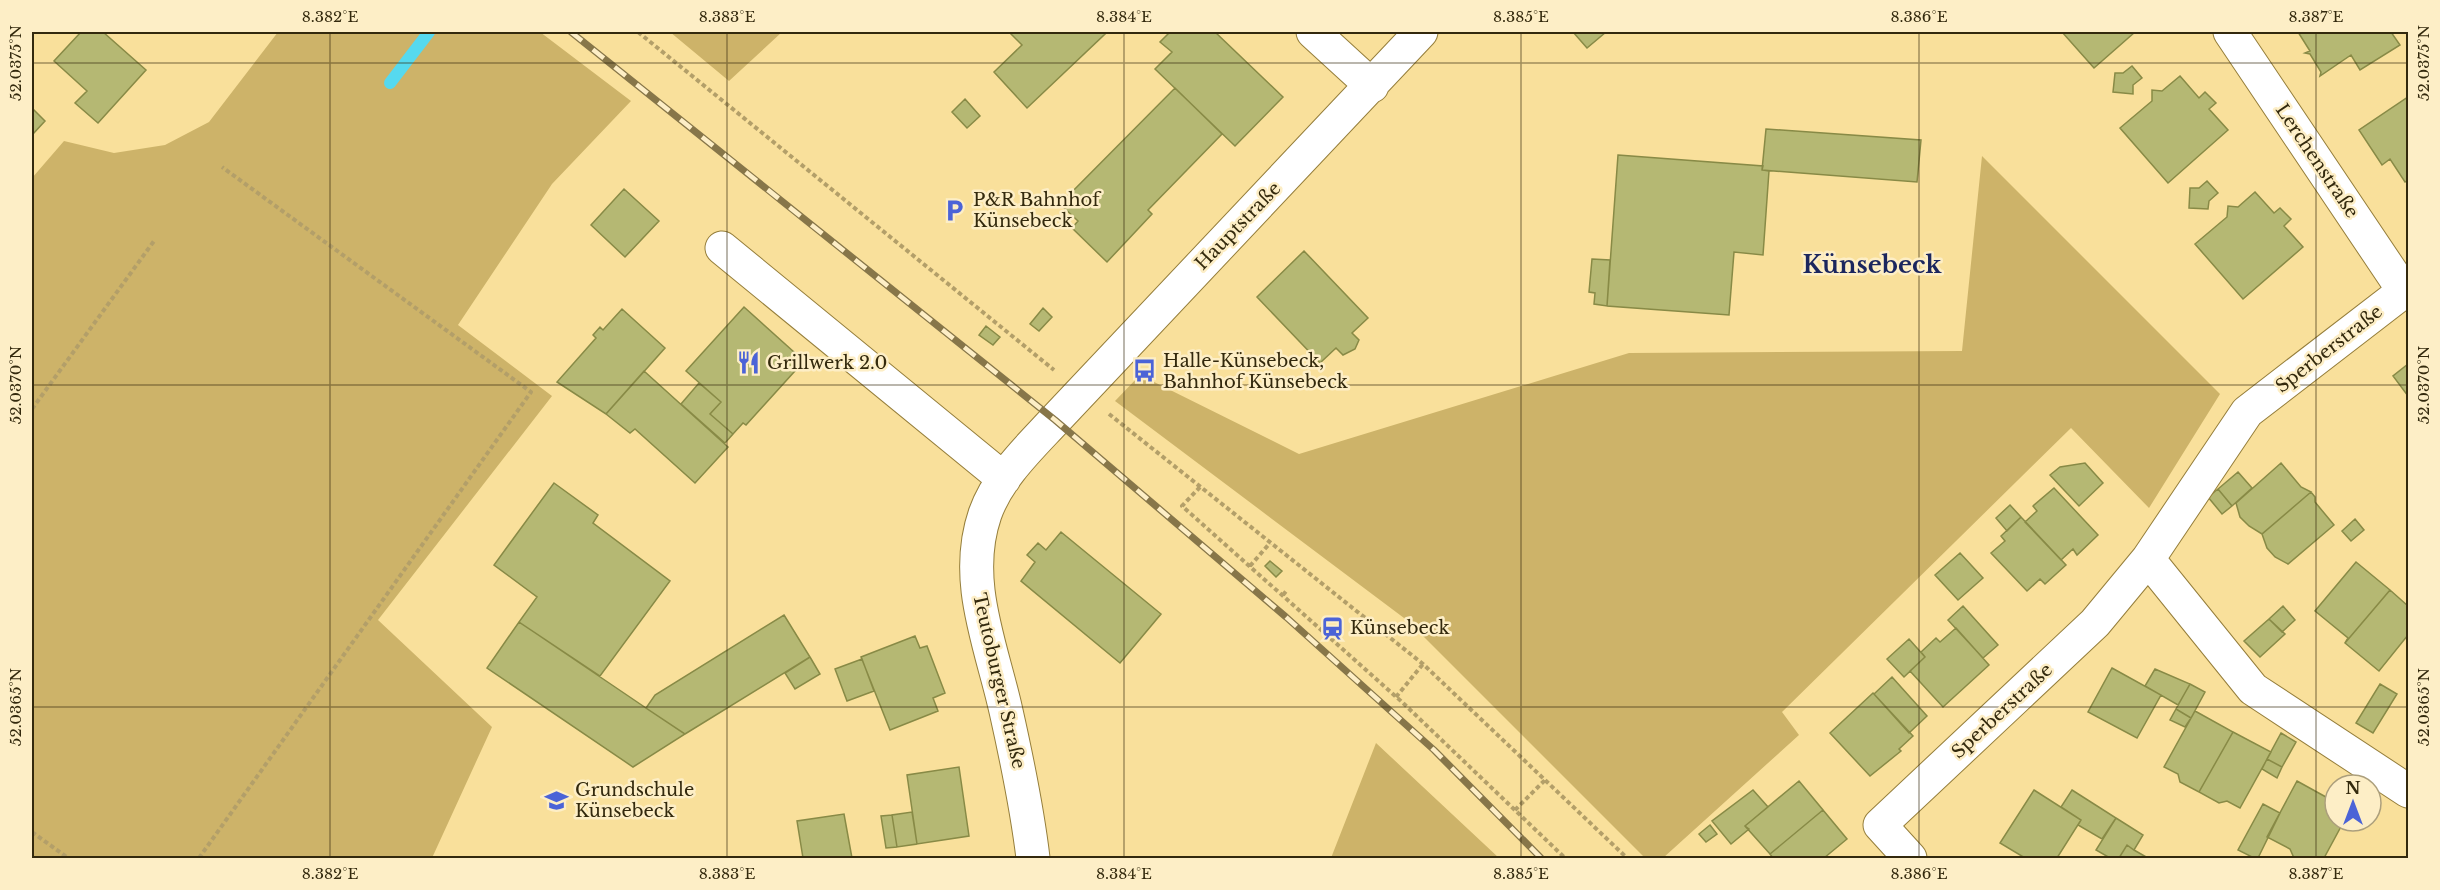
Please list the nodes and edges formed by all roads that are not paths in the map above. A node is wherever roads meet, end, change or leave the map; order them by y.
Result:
1 (1313, 32) edge
2 (1421, 32) edge
3 (2230, 32) edge
4 (1372, 86) junction
5 (722, 248) dead end
6 (2406, 290) edge
7 (1055, 420) joint
8 (1004, 479) junction
9 (2148, 559) junction
10 (2409, 791) edge
11 (1033, 858) edge
12 (1910, 858) edge

1 - 4 street
2 - 4 street, Hauptstraße
3 - 6 street, Lerchenstraße
4 - 7 street, Hauptstraße
5 - 8 street
6 - 9 street, Sperberstraße
7 - 8 street, Teutoburger Straße
8 - 11 street, Teutoburger Straße
9 - 10 street
9 - 12 street, Sperberstraße

